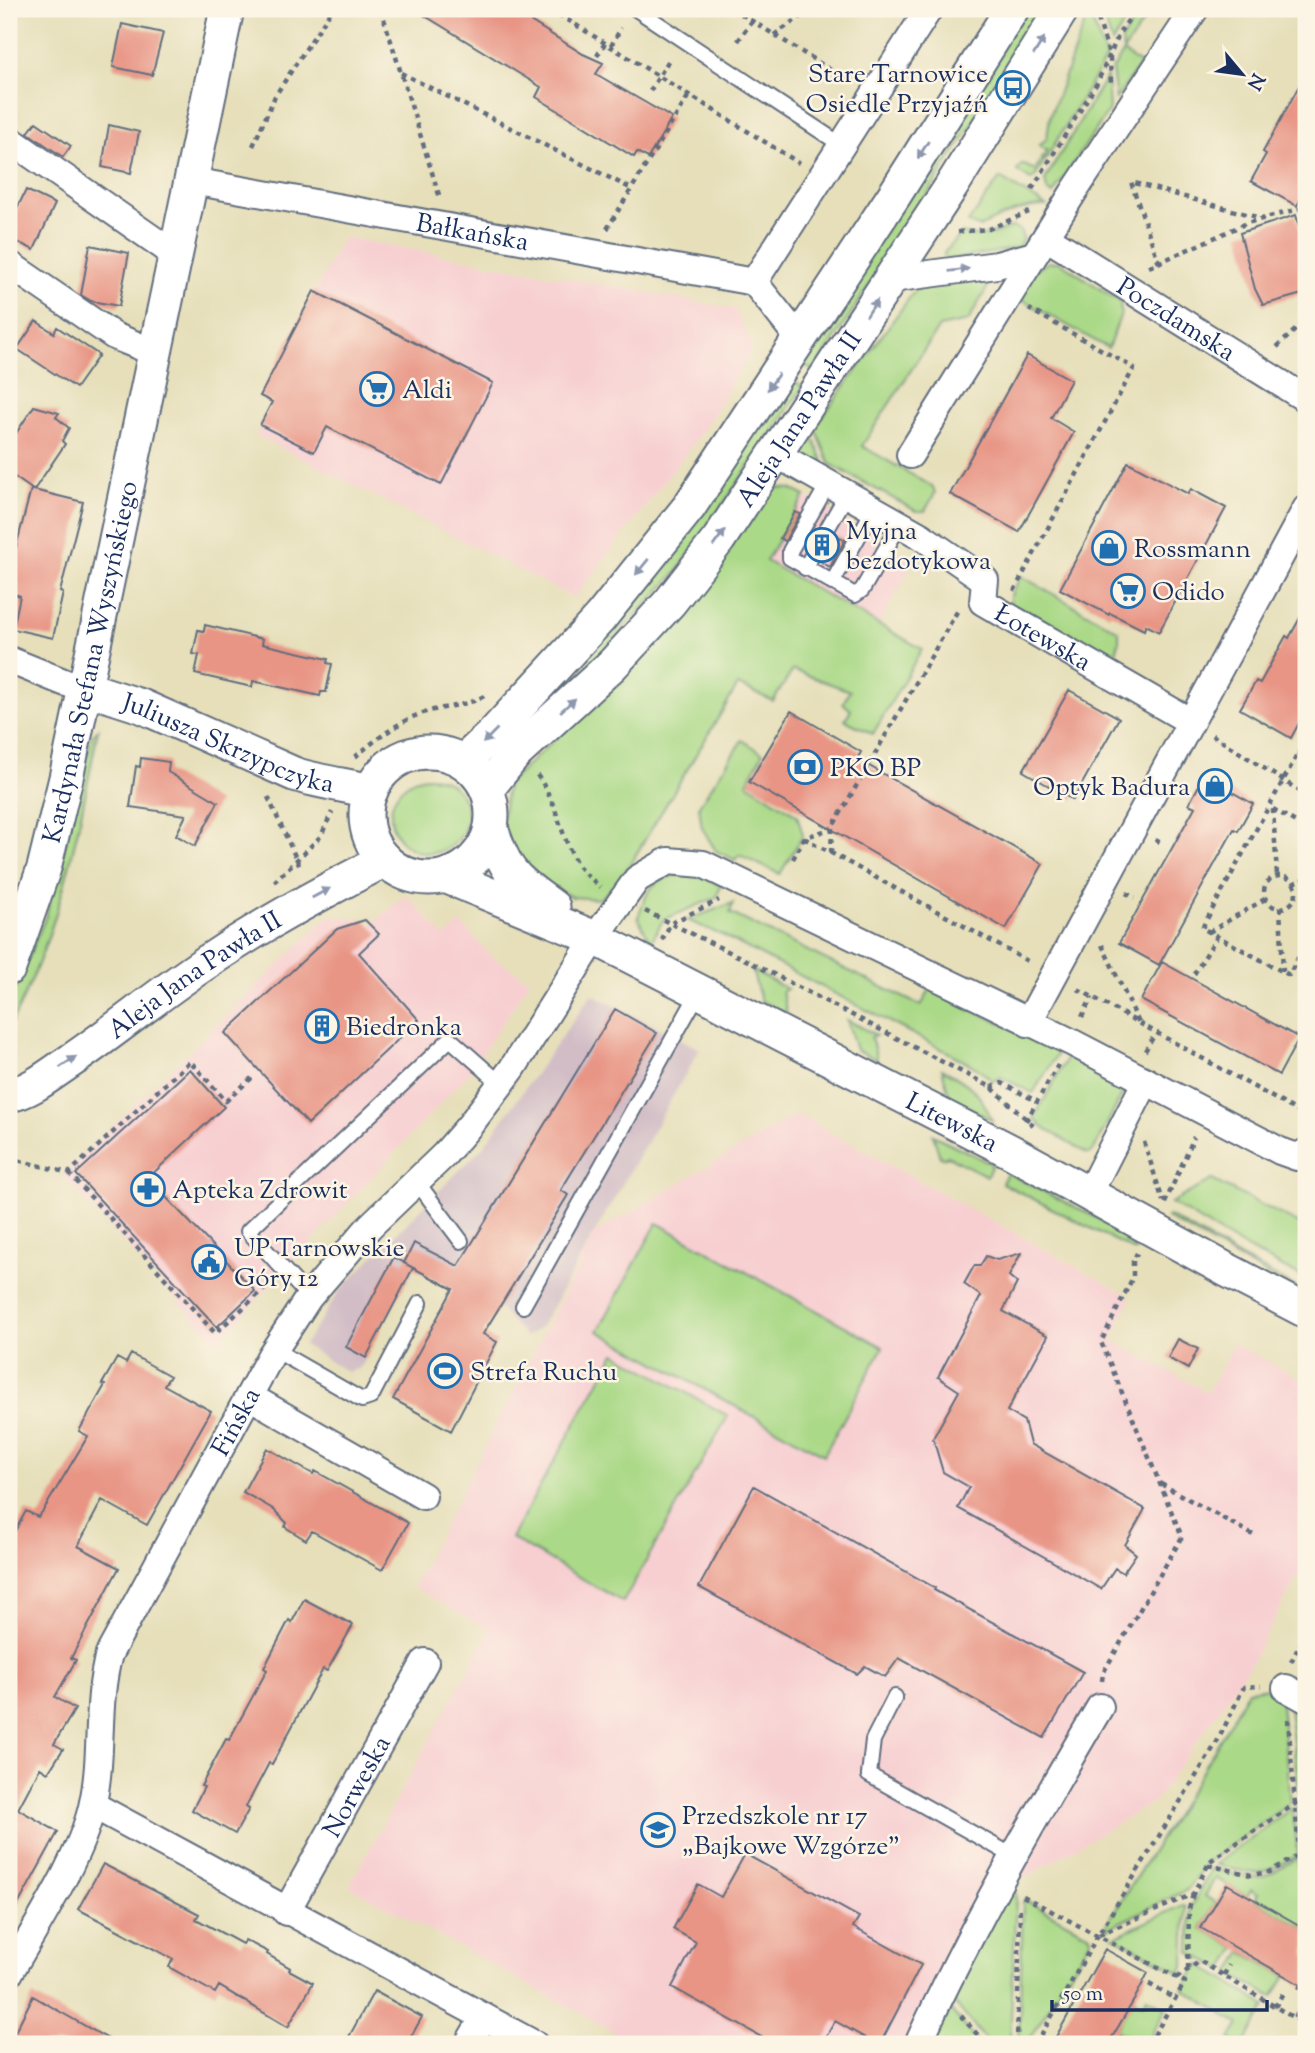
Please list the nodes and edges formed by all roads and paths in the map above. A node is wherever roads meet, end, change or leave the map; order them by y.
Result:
1 (227, 9) edge
2 (332, 9) edge
3 (381, 9) edge
4 (552, 9) edge
5 (636, 9) edge
6 (733, 9) edge
7 (812, 9) edge
8 (929, 9) edge
9 (1012, 9) edge
10 (1062, 9) edge
11 (1095, 9) edge
12 (1136, 9) edge
13 (1195, 9) edge
14 (549, 17) dead end
15 (752, 20) junction
16 (621, 28) dead end
17 (774, 35) junction
18 (738, 41) dead end
19 (605, 43) junction
20 (611, 46) junction
21 (1110, 54) junction
22 (597, 56) dead end
23 (669, 61) dead end
24 (401, 73) junction
25 (661, 77) junction
26 (860, 88) dead end
27 (650, 91) dead end
28 (1112, 92) dead end
29 (689, 95) junction
30 (9, 139) edge
31 (253, 146) dead end
32 (843, 146) junction
33 (809, 169) dead end
34 (192, 181) junction
35 (632, 189) junction
36 (1032, 189) dead end
37 (442, 206) dead end
38 (1306, 211) edge
39 (1264, 219) junction
40 (957, 232) dead end
41 (605, 233) dead end
42 (1045, 238) junction
43 (177, 256) junction
44 (1159, 263) junction
45 (9, 264) edge
46 (1149, 267) dead end
47 (891, 279) junction
48 (754, 282) junction
49 (1029, 309) dead end
50 (1306, 320) edge
51 (800, 340) junction
52 (1277, 346) dead end
53 (156, 353) junction
54 (1306, 399) edge
55 (776, 454) junction
56 (910, 455) dead end
57 (838, 489) junction
58 (874, 509) junction
59 (1306, 509) edge
60 (900, 524) junction
61 (805, 568) junction
62 (978, 576) junction
63 (832, 583) junction
64 (1002, 613) junction
65 (9, 660) edge
66 (85, 688) junction
67 (491, 692) dead end
68 (1191, 722) junction
69 (1306, 738) edge
70 (1298, 753) junction
71 (1306, 757) edge
72 (464, 761) junction
73 (348, 762) dead end
74 (535, 772) dead end
75 (1283, 780) junction
76 (263, 785) dead end
77 (487, 789) junction
78 (371, 791) junction
79 (1306, 794) edge
80 (1271, 808) junction
81 (491, 828) junction
82 (832, 828) junction
83 (1306, 828) edge
84 (804, 838) junction
85 (831, 853) junction
86 (793, 859) dead end
87 (385, 860) junction
88 (300, 867) dead end
89 (445, 876) junction
90 (1277, 876) junction
91 (1306, 877) edge
92 (1293, 884) junction
93 (605, 890) dead end
94 (726, 897) dead end
95 (1266, 899) junction
96 (1280, 907) junction
97 (642, 909) dead end
98 (671, 923) junction
99 (1209, 932) junction
100 (1217, 937) junction
101 (595, 938) junction
102 (1100, 941) dead end
103 (661, 943) dead end
104 (1306, 943) edge
105 (1034, 965) dead end
106 (9, 968) edge
107 (1283, 972) junction
108 (1194, 974) dead end
109 (1068, 984) dead end
110 (699, 992) junction
111 (1092, 996) junction
112 (1028, 1023) junction
113 (1079, 1025) dead end
114 (1140, 1025) junction
115 (1064, 1054) dead end
116 (255, 1075) dead end
117 (1146, 1081) junction
118 (501, 1084) junction
119 (9, 1095) edge
120 (1037, 1101) junction
121 (1206, 1112) junction
122 (1306, 1116) edge
123 (1021, 1130) dead end
124 (1142, 1135) dead end
125 (1306, 1152) edge
126 (9, 1158) edge
127 (69, 1173) junction
128 (417, 1182) junction
129 (1088, 1195) junction
130 (461, 1241) dead end
131 (1133, 1261) dead end
132 (271, 1284) dead end
133 (309, 1297) junction
134 (420, 1303) dead end
135 (523, 1306) dead end
136 (1306, 1311) edge
137 (275, 1350) junction
138 (249, 1396) junction
139 (1159, 1483) junction
140 (423, 1496) dead end
141 (1255, 1536) dead end
142 (1306, 1632) edge
143 (425, 1661) dead end
144 (1296, 1693) edge
145 (895, 1697) dead end
146 (1100, 1707) joint
147 (1306, 1792) edge
148 (1295, 1804) junction
149 (93, 1805) junction
150 (1299, 1855) junction
151 (1013, 1856) junction
152 (1208, 1865) junction
153 (1306, 1873) edge
154 (1193, 1894) junction
155 (286, 1912) junction
156 (1098, 1935) junction
157 (1229, 1965) dead end
158 (1188, 1970) junction
159 (9, 1974) edge
160 (1224, 1975) junction
161 (1177, 1978) junction
162 (1149, 1984) dead end
163 (1298, 1986) dead end
164 (1306, 1990) edge
165 (942, 1993) junction
166 (1283, 1993) dead end
167 (1306, 1997) edge
168 (1175, 1999) junction
169 (1275, 2007) junction
170 (484, 2017) junction
171 (1294, 2018) junction
172 (1306, 2023) edge
173 (1119, 2037) dead end
174 (468, 2044) edge
175 (534, 2044) edge
176 (918, 2044) edge
177 (986, 2044) edge
178 (1017, 2044) edge
179 (1036, 2044) edge
180 (1133, 2044) edge
181 (1149, 2044) edge

1 - 34 street, Kardynała Stefana Wyszyńskiego
2 - 31 path
3 - 24 path
4 - 14 path
4 - 19 path
5 - 32 lane
6 - 15 path
7 - 17 path
8 - 32 street
9 -> 51 street, Aleja Jana Pawła II
47 -> 10 street, Aleja Jana Pawła II
11 - 21 path
12 - 21 path
13 - 42 street
15 - 17 path
15 - 18 path
16 - 20 path
17 - 26 path
19 - 20 path
19 - 22 path
20 - 25 path
21 - 28 path
21 - 36 path
23 - 25 path
24 - 35 path
24 - 37 path
25 - 27 path
25 - 29 path
29 - 33 path
29 - 35 path
30 - 43 street
32 - 48 street
34 - 43 street, Kardynała Stefana Wyszyńskiego
34 - 48 street, Bałkańska
35 - 41 path
38 - 39 path
39 - 44 path
39 - 44 path
40 - 42 path
47 -> 42 street
42 - 54 street, Poczdamska
42 - 56 street
43 - 53 street, Kardynała Stefana Wyszyńskiego
44 - 46 path
45 - 53 street
55 -> 47 street, Aleja Jana Pawła II
48 - 51 street
49 - 64 path
50 - 52 path
51 -> 72 street, Aleja Jana Pawła II
53 - 66 street, Kardynała Stefana Wyszyńskiego
55 - 57 street, Łotewska
77 -> 55 street, Aleja Jana Pawła II
57 - 58 street, Łotewska
57 - 61 lane
57 - 61 lane
58 - 60 street, Łotewska
58 - 63 lane
59 - 68 street
60 - 62 street, Łotewska
60 - 63 lane
61 - 63 lane
62 - 64 street, Łotewska
62 - 82 path
64 - 68 street, Łotewska
65 - 66 street, Juliusza Skrzypczyka
66 - 78 street, Juliusza Skrzypczyka
66 - 106 street, Kardynała Stefana Wyszyńskiego
67 - 73 path
68 - 75 path
68 - 112 street
69 - 70 path
70 - 71 path
70 - 75 path
72 - 77 street
72 - 78 street
74 - 93 path
75 - 79 path
75 - 80 path
76 - 88 path
77 - 81 street
78 - 87 street
80 - 83 path
80 - 90 path
80 - 99 path
81 - 89 street
81 - 101 street, Litewska
82 - 84 path
82 - 85 path
84 - 85 path
84 - 86 path
85 - 105 path
87 - 89 street
119 -> 87 street, Aleja Jana Pawła II
89 - 101 street, Litewska
90 - 92 path
90 - 95 path
91 - 92 path
92 - 96 path
94 - 98 path
95 - 96 path
95 - 99 path
96 - 107 path
97 - 98 path
98 - 103 path
98 - 120 path
99 - 100 path
100 - 107 path
100 - 108 path
101 - 110 street, Litewska
101 - 112 street
101 - 118 street, Fińska
102 - 114 path
104 - 107 path
109 - 111 path
110 - 129 street, Litewska
110 - 135 lane
111 - 113 path
111 - 114 path
112 - 117 street
114 - 122 path
115 - 120 path
116 - 127 path
117 - 121 street
117 - 129 street
118 - 128 street, Fińska
118 - 133 lane
120 - 123 path
121 - 124 path
121 - 125 street
126 - 127 path
127 - 132 path
128 - 130 lane
128 - 133 street, Fińska
129 - 136 street, Litewska
131 - 139 path
133 - 137 street, Fińska
134 - 137 lane
137 - 138 street, Fińska
138 - 140 street
138 - 149 street, Fińska
139 - 141 path
139 - 146 path
142 - 144 path
143 - 155 street, Norweska
144 - 148 path
144 - 156 path
145 - 151 lane
146 - 151 street
147 - 148 path
148 - 150 path
148 - 152 path
149 - 155 street
149 - 159 street, Fińska
150 - 152 path
150 - 153 path
151 - 165 street
152 - 154 path
154 - 156 path
154 - 158 path
155 - 170 street
156 - 161 path
156 - 178 path
156 - 179 path
157 - 160 path
158 - 160 path
158 - 161 path
160 - 169 path
161 - 168 path
162 - 168 path
163 - 164 path
165 - 176 street
165 - 177 path
166 - 169 path
167 - 171 path
168 - 181 path
169 - 171 path
170 - 174 street
170 - 175 street
171 - 172 path
173 - 180 path

